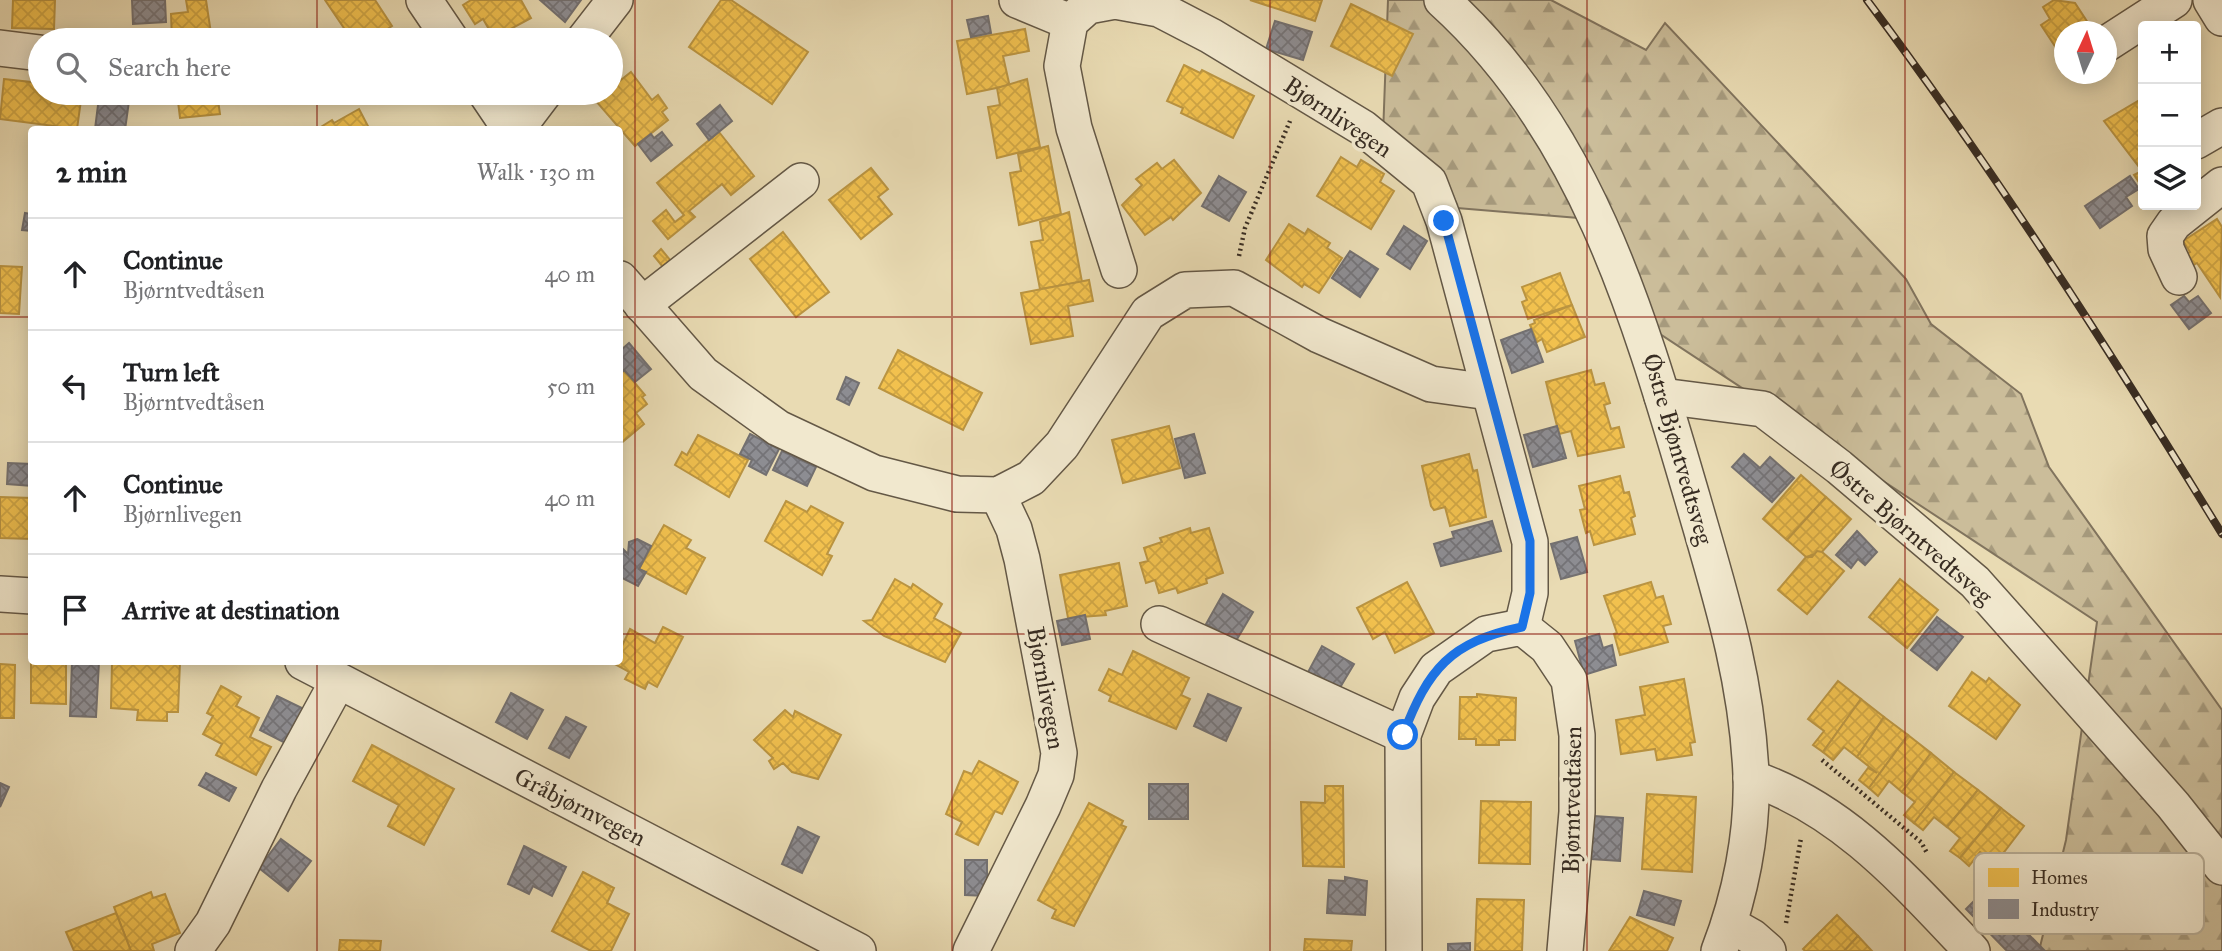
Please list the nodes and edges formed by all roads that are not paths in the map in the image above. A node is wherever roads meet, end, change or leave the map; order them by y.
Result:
1 (425, 0) edge
2 (615, 0) edge
3 (1017, 0) edge
4 (1442, 0) edge
5 (2174, 0) edge
6 (2211, 0) edge
7 (2222, 18) edge
8 (1070, 22) junction
9 (443, 28) edge
10 (593, 28) edge
11 (2117, 37) edge
12 (0, 48) edge
13 (28, 52) edge
14 (495, 105) edge
15 (534, 105) edge
16 (510, 126) edge
17 (516, 126) edge
18 (2222, 126) edge
19 (2201, 138) edge
20 (801, 181) dead end
21 (2222, 185) edge
22 (1119, 270) dead end
23 (2179, 277) dead end
24 (623, 283) edge
25 (642, 305) junction
26 (1489, 392) junction
27 (1662, 396) junction
28 (998, 495) junction
29 (0, 594) edge
30 (28, 596) edge
31 (1159, 624) dead end
32 (1522, 627) junction
33 (309, 665) edge
34 (338, 681) junction
35 (1403, 735) junction
36 (1751, 778) junction
37 (2222, 867) edge
38 (1724, 938) edge
39 (1777, 938) edge
40 (193, 951) edge
41 (858, 951) edge
42 (971, 951) edge
43 (1404, 951) edge
44 (1565, 951) edge
45 (1972, 951) edge

1 - 9 street
2 - 10 street
3 - 8 street
4 - 27 street, Østre Bjøntvedtsveg
5 - 11 street
6 - 7 street
8 - 22 street
8 - 26 street, Bjørnlivegen
12 - 13 street
14 - 16 street
15 - 17 street
18 - 19 street
20 - 25 street
21 - 23 street
24 - 25 street
25 - 28 street
26 - 28 street
26 - 32 street
27 - 36 street, Østre Bjøntvedtsveg
27 - 37 street, Østre Bjørntvedtsveg
28 - 42 street, Bjørnlivegen
29 - 30 street
31 - 35 street
32 - 35 street
32 - 44 street, Bjørntvedtåsen
33 - 34 street, Gråbjørnvegen
34 - 40 street
34 - 41 street, Gråbjørnvegen
35 - 43 street
36 - 38 street, Østre Bjøntvedtsveg
36 - 45 street
38 - 39 street

